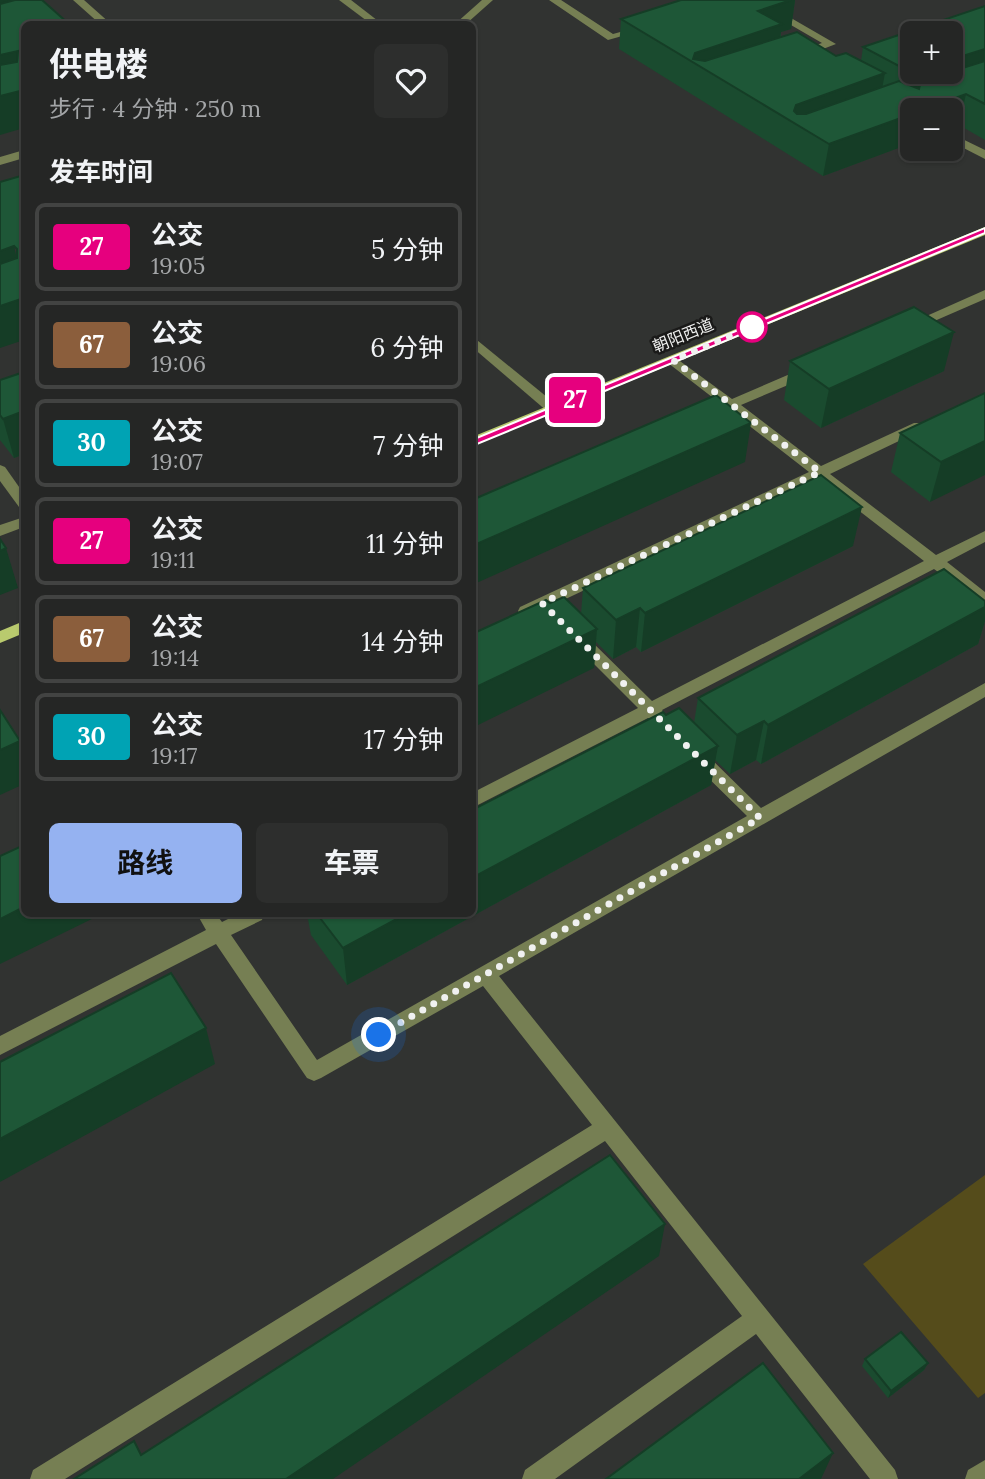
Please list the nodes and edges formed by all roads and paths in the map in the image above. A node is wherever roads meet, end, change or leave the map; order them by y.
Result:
1 (78, 0) edge
2 (344, 0) edge
3 (488, 0) edge
4 (554, 0) edge
5 (754, 0) edge
6 (102, 21) edge
7 (373, 21) edge
8 (464, 21) edge
9 (650, 27) edge
10 (788, 58) edge
11 (963, 143) edge
12 (21, 155) edge
13 (985, 155) edge
14 (0, 161) edge
15 (985, 231) edge
16 (985, 294) edge
17 (896, 333) edge
18 (476, 343) edge
19 (673, 360) junction
20 (820, 366) edge
21 (732, 405) junction
22 (553, 409) junction
23 (938, 417) edge
24 (695, 421) edge
25 (476, 440) edge
26 (0, 470) edge
27 (820, 472) junction
28 (21, 500) edge
29 (21, 523) edge
30 (0, 531) edge
31 (985, 537) edge
32 (936, 562) junction
33 (985, 600) edge
34 (508, 620) edge
35 (21, 628) edge
36 (572, 632) edge
37 (0, 638) edge
38 (985, 689) edge
39 (650, 710) junction
40 (476, 800) edge
41 (760, 818) junction
42 (208, 917) edge
43 (250, 917) edge
44 (219, 933) junction
45 (485, 974) junction
46 (0, 1046) edge
47 (607, 1128) junction
48 (758, 1318) junction
49 (985, 1472) edge
50 (42, 1479) edge
51 (534, 1479) edge
52 (887, 1479) edge
53 (977, 1479) edge

1 - 6 street
2 - 7 street
3 - 8 street
4 - 9 street
5 - 10 street
11 - 13 street
12 - 14 street
15 - 19 main road, 朝阳西道
16 - 17 street
18 - 22 street
19 - 21 street
19 - 22 main road, 朝阳西道
20 - 21 street
21 - 24 street
21 - 27 street
22 - 25 main road, 朝阳西道
23 - 27 street
26 - 28 street
27 - 32 street
27 - 34 street
29 - 30 street
31 - 32 street
32 - 33 street
32 - 39 street
35 - 37 main road
36 - 39 street
38 - 41 street
39 - 40 street
39 - 41 street
41 - 45 street
42 - 44 street
43 - 44 street
44 - 45 street
44 - 46 street
45 - 47 street
47 - 48 street
47 - 50 street
48 - 51 street
48 - 52 street
49 - 53 street

